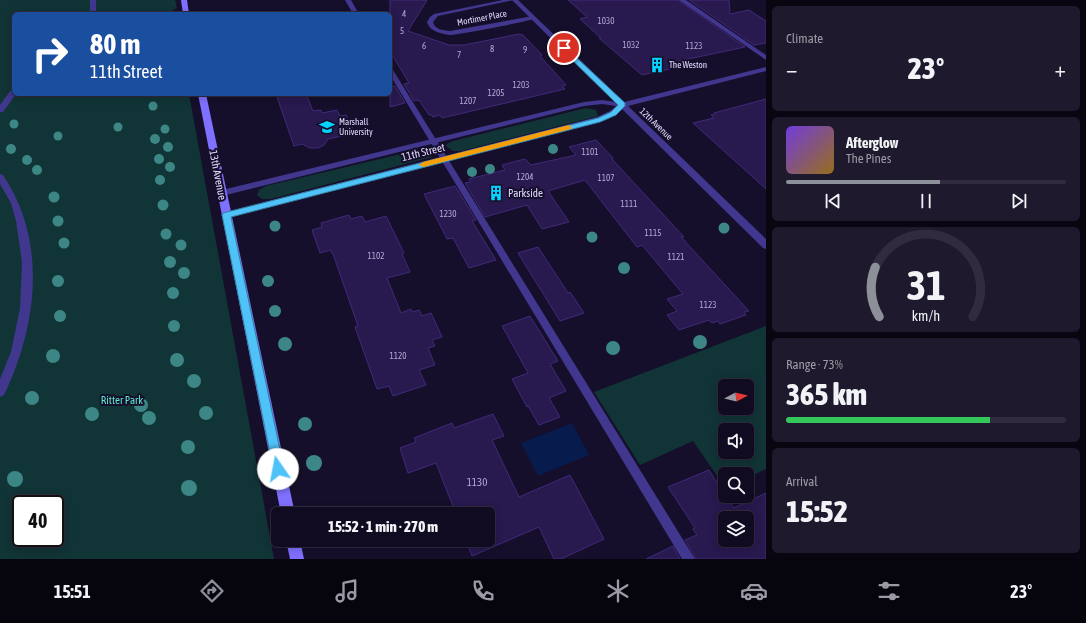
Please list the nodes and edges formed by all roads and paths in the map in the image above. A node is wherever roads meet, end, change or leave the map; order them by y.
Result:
1 (92, 0) edge
2 (184, 0) edge
3 (348, 0) edge
4 (511, 0) edge
5 (515, 0) edge
6 (682, 0) edge
7 (93, 12) edge
8 (186, 12) edge
9 (355, 12) edge
10 (533, 18) junction
11 (766, 58) edge
12 (766, 69) edge
13 (392, 73) edge
14 (12, 94) edge
15 (202, 96) edge
16 (622, 105) junction
17 (0, 109) edge
18 (433, 141) junction
19 (444, 159) junction
20 (0, 177) edge
21 (222, 193) junction
22 (226, 215) junction
23 (766, 245) edge
24 (0, 391) edge
25 (287, 507) edge
26 (294, 547) edge
27 (297, 559) edge
28 (689, 559) edge

1 - 7 street
2 - 8 street
3 - 9 lane
4 - 10 lane, Mortimer Place
5 - 10 street, 12th Avenue
6 - 11 lane
10 - 16 street, 12th Avenue
12 - 16 street, 11th Street
13 - 18 lane
14 - 17 street
15 - 21 street, 13th Avenue
16 - 18 street, 11th Street
16 - 19 street, 11th Street
16 - 23 street, 12th Avenue
18 - 19 lane
18 - 21 street, 11th Street
19 - 22 street, 11th Street
19 - 28 lane
20 - 24 street
21 - 22 street, 13th Avenue
22 - 25 street, 13th Avenue
26 - 27 street

